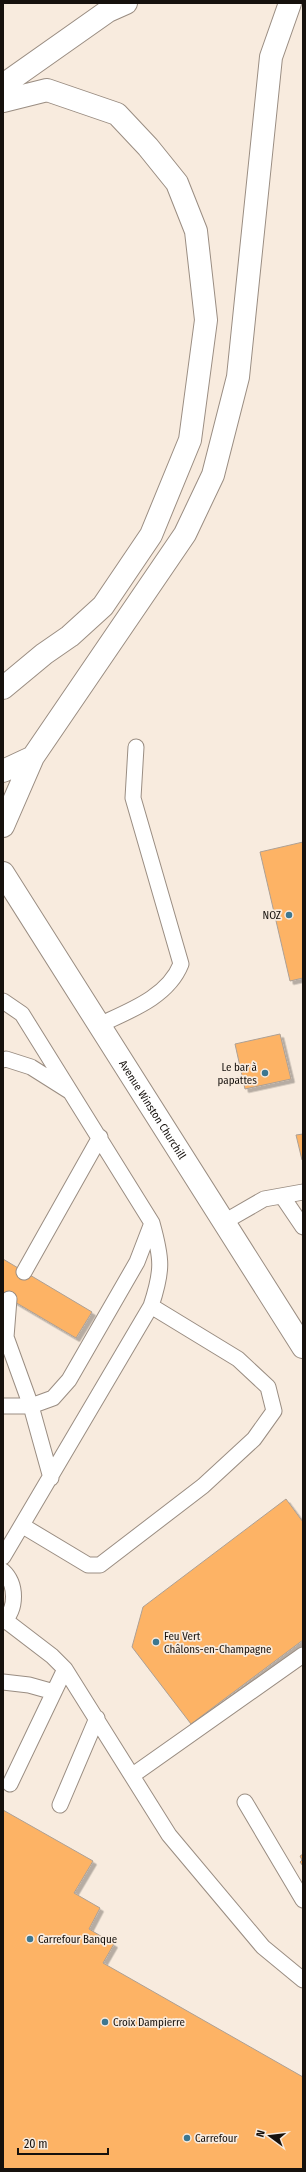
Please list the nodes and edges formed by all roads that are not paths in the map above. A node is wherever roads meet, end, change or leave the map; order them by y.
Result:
1 (126, 3) edge
2 (290, 3) edge
3 (3, 85) edge
4 (3, 101) edge
5 (44, 654) junction
6 (3, 674) edge
7 (3, 688) edge
8 (136, 747) dead end
9 (33, 758) junction
10 (3, 771) edge
11 (3, 826) edge
12 (3, 873) edge
13 (3, 1001) edge
14 (99, 1025) junction
15 (3, 1060) edge
16 (71, 1092) junction
17 (100, 1137) junction
18 (303, 1192) edge
19 (282, 1196) junction
20 (224, 1222) junction
21 (152, 1223) junction
22 (303, 1227) edge
23 (24, 1272) dead end
24 (9, 1299) dead end
25 (152, 1306) junction
26 (303, 1347) edge
27 (3, 1406) edge
28 (32, 1406) junction
29 (51, 1478) junction
30 (23, 1526) junction
31 (5, 1549) edge
32 (3, 1571) edge
33 (4, 1621) edge
34 (303, 1655) edge
35 (65, 1669) junction
36 (3, 1682) edge
37 (54, 1692) junction
38 (97, 1718) junction
39 (132, 1775) junction
40 (10, 1784) dead end
41 (245, 1802) dead end
42 (60, 1805) dead end
43 (303, 1900) edge
44 (303, 1980) edge

1 - 3 main road
2 - 9 main road
4 - 5 main road
5 - 6 main road
5 - 7 main road
8 - 14 lane
9 - 10 main road
9 - 11 main road
12 - 14 main road, Avenue Winston Churchill
13 - 16 lane
14 - 20 main road, Avenue Winston Churchill
15 - 16 lane
16 - 17 lane
17 - 21 lane
17 - 23 lane
18 - 19 lane
19 - 20 lane
19 - 22 lane
20 - 26 main road, Avenue Winston Churchill
21 - 25 lane
21 - 28 lane
24 - 28 lane
25 - 29 lane
25 - 30 lane
27 - 28 lane
28 - 29 lane
29 - 30 lane
30 - 31 lane
32 - 33 lane
33 - 35 lane
34 - 39 lane
35 - 37 lane
35 - 38 lane
36 - 37 lane
37 - 40 lane
38 - 39 lane
38 - 42 lane
39 - 44 lane
41 - 43 lane

